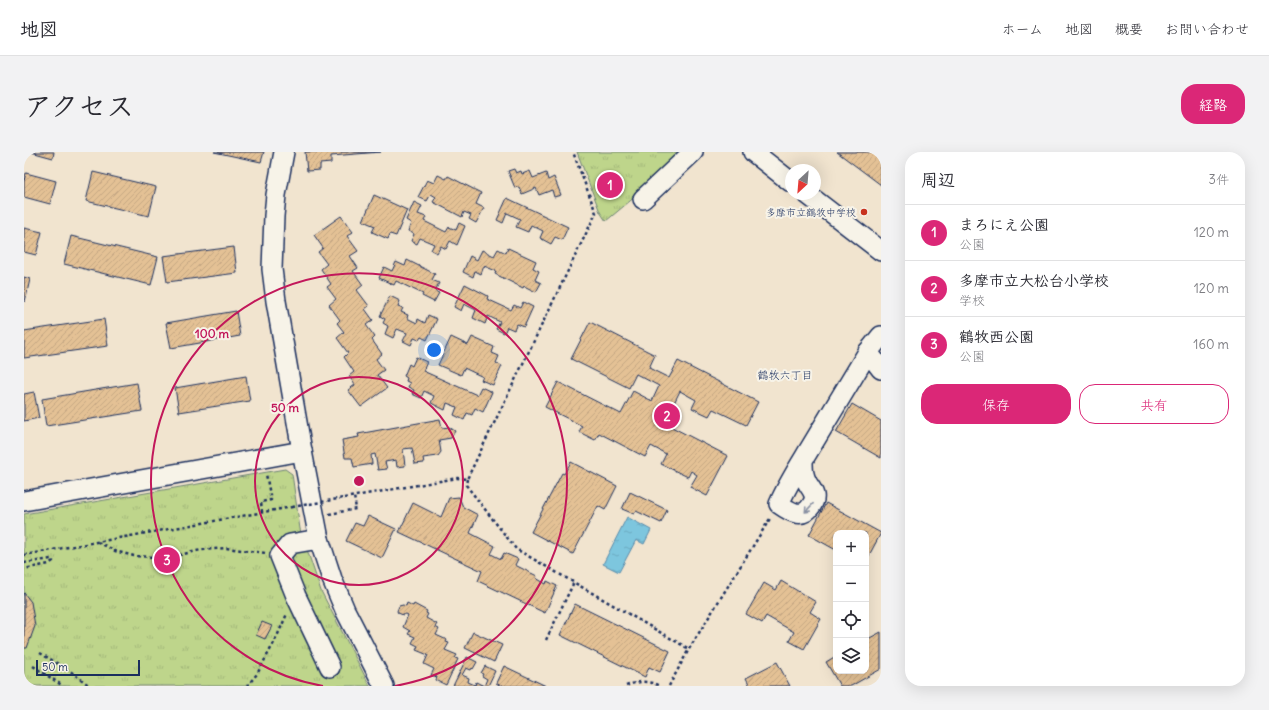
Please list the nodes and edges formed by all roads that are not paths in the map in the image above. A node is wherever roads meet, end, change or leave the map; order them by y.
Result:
1 (284, 152) edge
2 (693, 152) edge
3 (753, 152) edge
4 (785, 177) edge
5 (643, 199) dead end
6 (815, 200) edge
7 (881, 251) edge
8 (881, 336) edge
9 (868, 352) junction
10 (881, 370) edge
11 (302, 451) junction
12 (803, 460) junction
13 (24, 501) edge
14 (319, 538) junction
15 (330, 667) dead end
16 (384, 686) edge

1 - 11 street
2 - 5 street
3 - 4 street
6 - 7 street
8 - 9 street
9 - 10 street
9 - 12 street
11 - 13 street
11 - 14 street
12 -> 12 street
14 - 15 street
14 - 16 street

